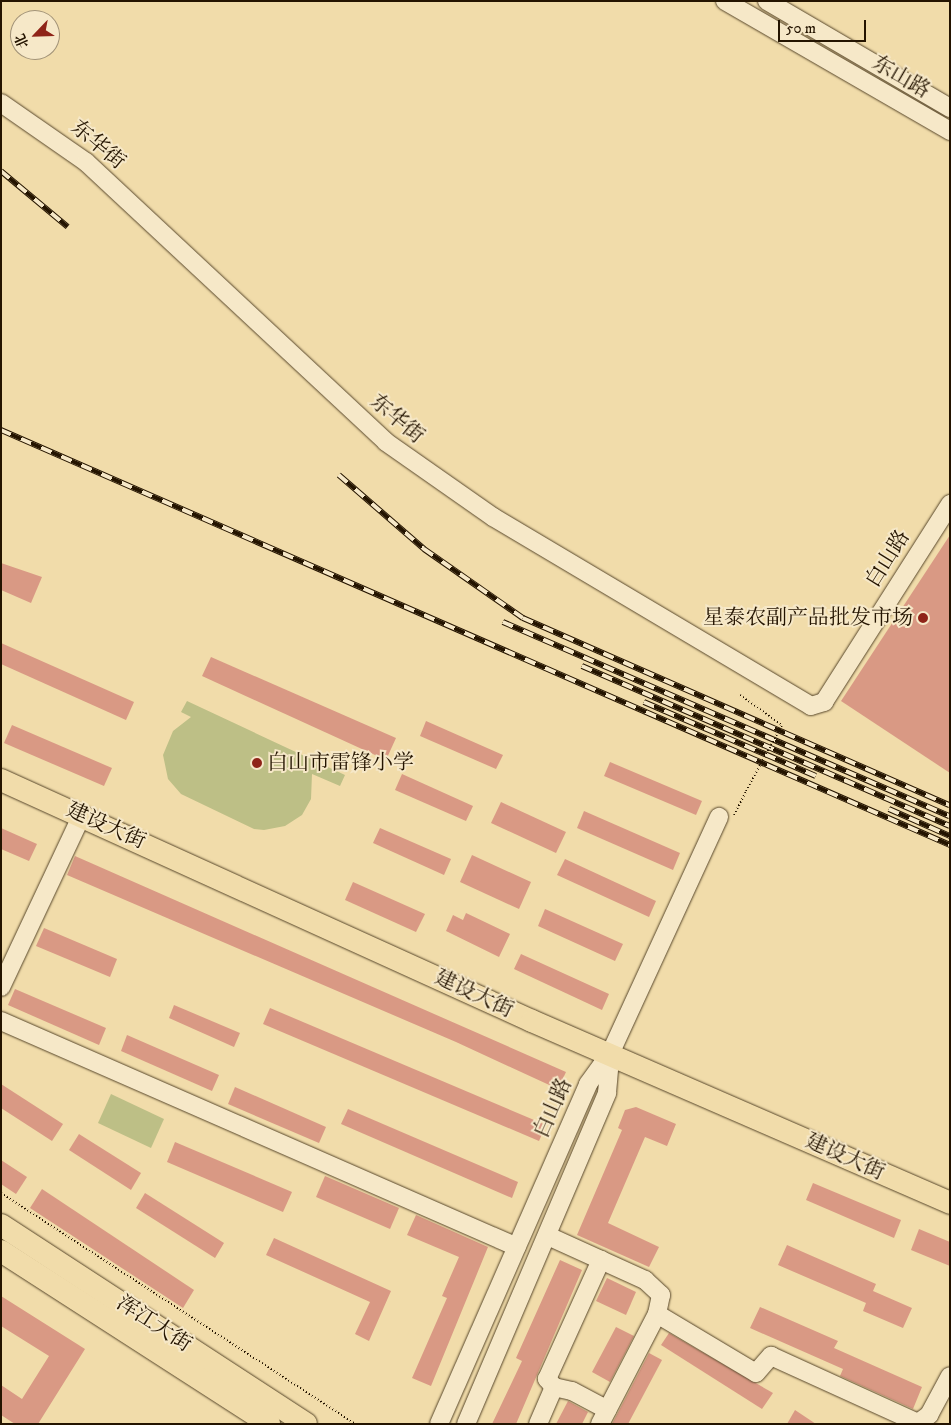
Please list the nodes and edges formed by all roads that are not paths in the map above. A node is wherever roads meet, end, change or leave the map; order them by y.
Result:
1 (725, 1) edge
2 (767, 1) edge
3 (1, 103) edge
4 (950, 108) edge
5 (950, 131) edge
6 (950, 504) edge
7 (811, 706) joint
8 (1, 780) edge
9 (82, 815) junction
10 (720, 817) road end
11 (1, 987) edge
12 (1, 1021) edge
13 (610, 1054) junction
14 (950, 1203) edge
15 (1, 1225) edge
16 (548, 1236) junction
17 (517, 1247) junction
18 (1, 1252) edge
19 (601, 1260) junction
20 (657, 1314) junction
21 (950, 1376) edge
22 (554, 1386) junction
23 (603, 1417) edge
24 (269, 1424) edge
25 (306, 1424) edge
26 (438, 1424) edge
27 (466, 1424) edge
28 (538, 1424) edge

1 - 5 street, 东山路
2 - 4 street, 东山路
3 - 7 street, 东华街
6 - 7 street, 白山路
8 - 9 main road, 建设大街
9 - 11 street
9 - 13 main road, 建设大街
10 - 13 street, 白山路
12 - 17 street
13 - 14 main road, 建设大街
13 - 16 street
13 - 17 street, 白山路
15 - 25 main road, 浑江大街
16 - 19 street
16 - 27 street
17 - 26 street, 白山路
18 - 24 main road, 浑江大街
19 - 20 street
19 - 22 street
20 - 21 street
20 - 23 street
22 - 23 street
22 - 28 street

